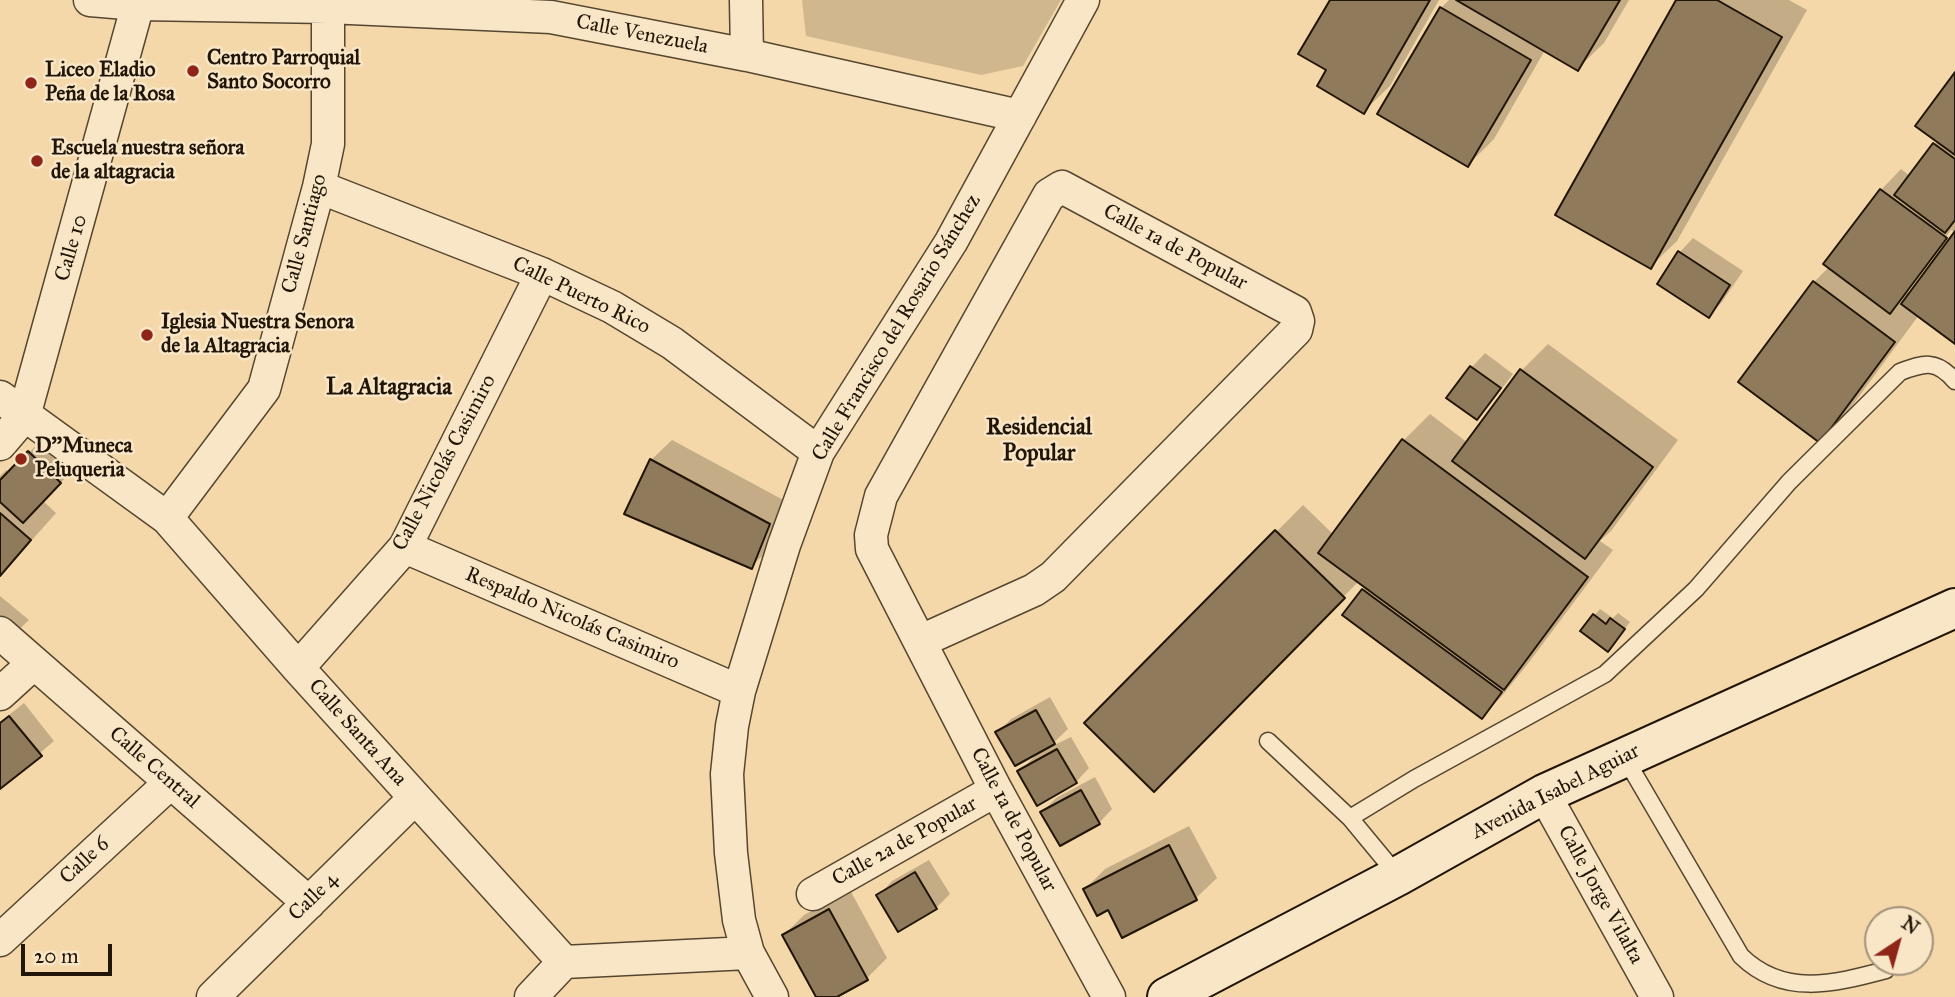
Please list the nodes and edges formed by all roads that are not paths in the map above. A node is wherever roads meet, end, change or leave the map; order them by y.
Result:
1 (90, 0) edge
2 (746, 0) edge
3 (1083, 0) edge
4 (138, 4) junction
5 (328, 4) edge
6 (747, 55) junction
7 (1020, 116) junction
8 (319, 187) junction
9 (542, 274) junction
10 (1955, 381) edge
11 (12, 407) edge
12 (0, 444) edge
13 (818, 452) junction
14 (167, 518) junction
15 (405, 547) junction
16 (1955, 608) edge
17 (0, 633) edge
18 (921, 641) junction
19 (34, 663) junction
20 (298, 668) junction
21 (739, 691) junction
22 (0, 694) edge
23 (1268, 741) dead end
24 (1624, 756) junction
25 (170, 783) junction
26 (996, 790) junction
27 (1544, 794) junction
28 (415, 798) junction
29 (1350, 818) junction
30 (1398, 876) junction
31 (813, 894) dead end
32 (309, 903) junction
33 (0, 940) edge
34 (748, 953) junction
35 (564, 962) junction
36 (1864, 976) edge
37 (212, 997) edge
38 (531, 997) edge
39 (772, 997) edge
40 (1109, 997) edge
41 (1167, 997) edge
42 (1657, 997) edge

1 - 4 street, Calle Venezuela
2 - 6 street
3 - 7 street, Calle Francisco del Rosario Sánchez
4 - 5 street, Calle Venezuela
4 - 11 street, Calle 10
5 - 6 street, Calle Venezuela
5 - 8 street, Calle Santiago
6 - 7 street, Calle Venezuela
7 - 13 street, Calle Francisco del Rosario Sánchez
8 - 9 street, Calle Puerto Rico
8 - 14 street, Calle Santiago
9 - 13 street, Calle Puerto Rico
9 - 15 street, Calle Nicolás Casimiro
10 - 29 lane
11 - 12 street, Calle 10
11 - 14 street, Calle Santa Ana
13 - 21 street, Calle Francisco del Rosario Sánchez
14 - 20 street, Calle Santa Ana
15 - 20 street, Calle Nicolás Casimiro
15 - 21 street, Respaldo Nicolás Casimiro
16 - 24 main road, Avenida Isabel Aguiar
17 - 19 street, Calle Central
18 - 18 street, Calle 1a de Popular
18 - 26 street, Calle 1a de Popular
19 - 22 street
19 - 25 street, Calle Central
20 - 28 street, Calle Santa Ana
21 - 34 street, Calle Francisco del Rosario Sánchez
23 - 29 lane
24 - 27 main road, Avenida Isabel Aguiar
24 - 36 lane
25 - 32 street, Calle Central
25 - 33 street, Calle 6
26 - 31 street, Calle 2a de Popular
26 - 40 street, Calle 1a de Popular
27 - 30 main road, Avenida Isabel Aguiar
27 - 42 street, Calle Jorge Vilalta
28 - 32 street, Calle 4
28 - 35 street, Calle Santa Ana
29 - 30 lane
30 - 41 main road, Avenida Isabel Aguiar
32 - 37 street, Calle 4
34 - 35 street
34 - 39 street, Calle Francisco del Rosario Sánchez
35 - 38 street

